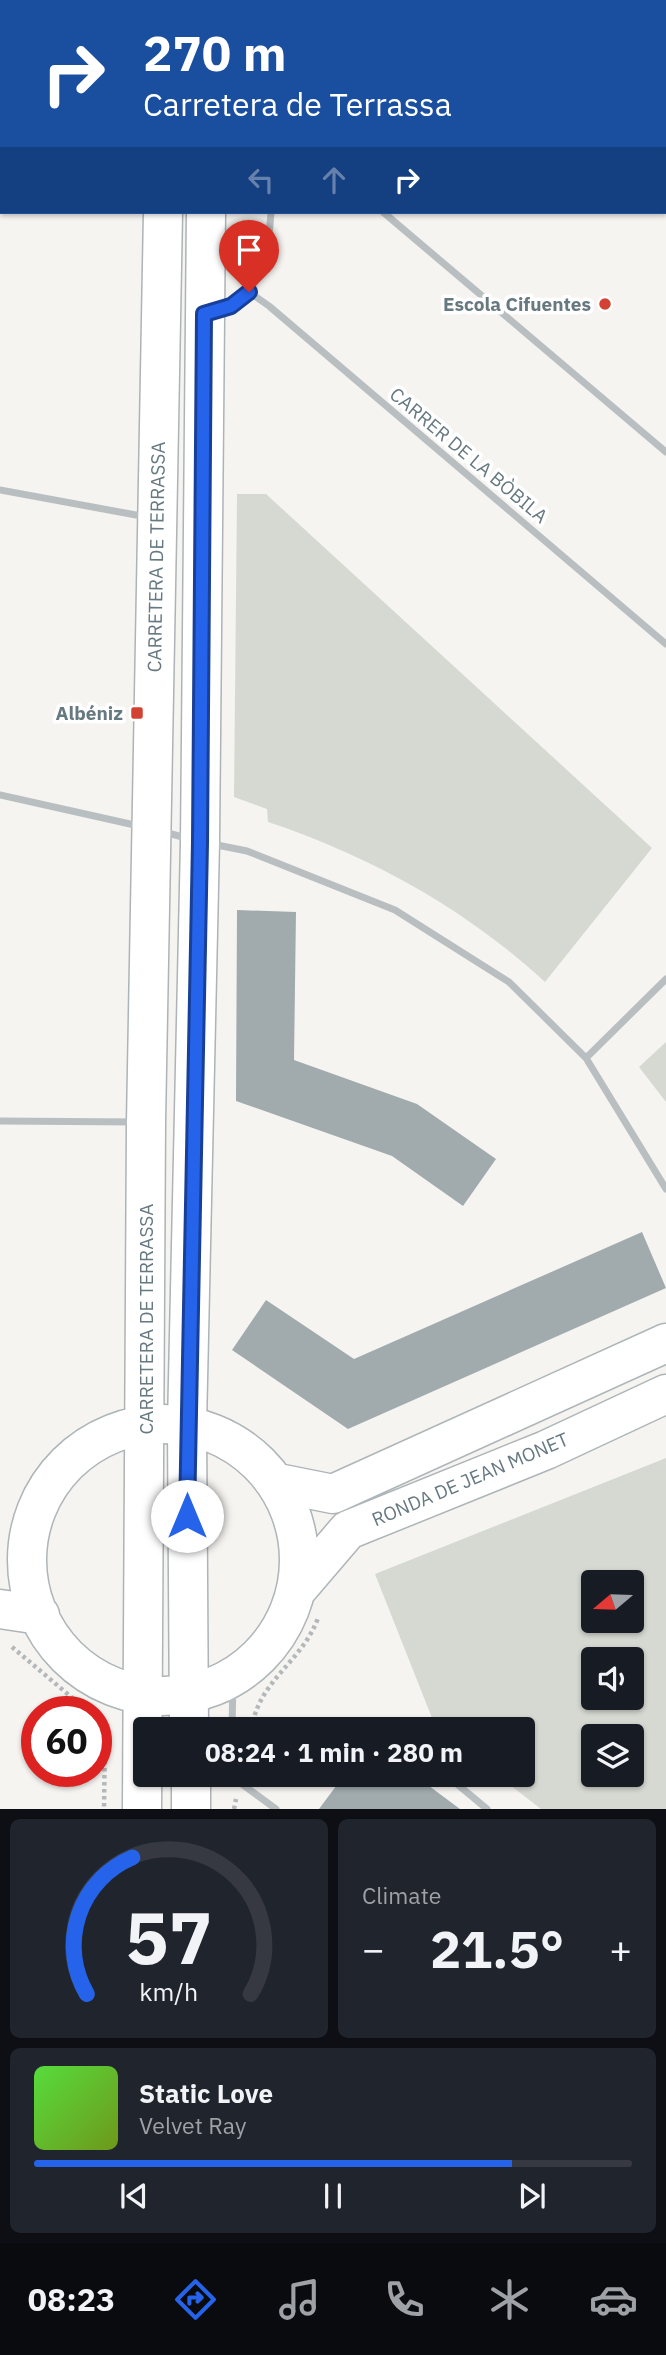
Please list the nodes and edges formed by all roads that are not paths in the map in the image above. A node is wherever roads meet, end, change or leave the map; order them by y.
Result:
1 (163, 214) edge
2 (206, 214) edge
3 (271, 214) edge
4 (385, 214) edge
5 (249, 292) junction
6 (200, 312) junction
7 (666, 452) edge
8 (0, 490) edge
9 (157, 519) junction
10 (666, 644) edge
11 (0, 795) edge
12 (152, 829) junction
13 (200, 842) junction
14 (666, 979) edge
15 (586, 1058) junction
16 (0, 1121) edge
17 (170, 1122) junction
18 (666, 1189) edge
19 (666, 1343) edge
20 (666, 1394) edge
21 (146, 1424) junction
22 (187, 1425) junction
23 (278, 1483) junction
24 (13, 1578) edge
25 (295, 1592) junction
26 (0, 1609) edge
27 (40, 1615) junction
28 (233, 1680) junction
29 (129, 1710) edge
30 (188, 1712) edge
31 (232, 1717) edge
32 (191, 1787) edge
33 (249, 1787) edge
34 (460, 1787) edge
35 (142, 1809) edge
36 (191, 1809) edge
37 (275, 1809) edge
38 (487, 1809) edge

1 - 9 main road, CARRETERA DE TERRASSA
2 - 6 main road, CARRETERA DE TERRASSA
3 - 5 street
4 - 7 street
5 - 6 street
5 - 10 street, CARRER DE LA BÒBILA
6 - 13 main road, CARRETERA DE TERRASSA
8 - 9 street
9 - 12 main road, CARRETERA DE TERRASSA
11 - 12 street
12 - 13 street
12 - 17 main road, CARRETERA DE TERRASSA
13 - 15 street
13 - 17 main road, CARRETERA DE TERRASSA
14 - 15 street
15 - 18 street
16 - 17 street
17 - 21 main road, CARRETERA DE TERRASSA
17 - 22 main road, CARRETERA DE TERRASSA
19 - 23 main road, RONDA DE JEAN MONET
20 - 25 main road, RONDA DE JEAN MONET
21 - 22 main road
21 - 24 main road
21 - 29 main road, CARRETERA DE TERRASSA
22 - 23 main road
22 - 30 main road, CARRETERA DE TERRASSA
23 - 25 main road
24 - 27 main road
25 - 28 main road
26 - 27 main road
27 - 29 main road
28 - 30 main road
28 - 31 street
29 - 30 main road
29 - 35 main road, CARRETERA DE TERRASSA
32 - 36 main road
33 - 37 street
34 - 38 street

